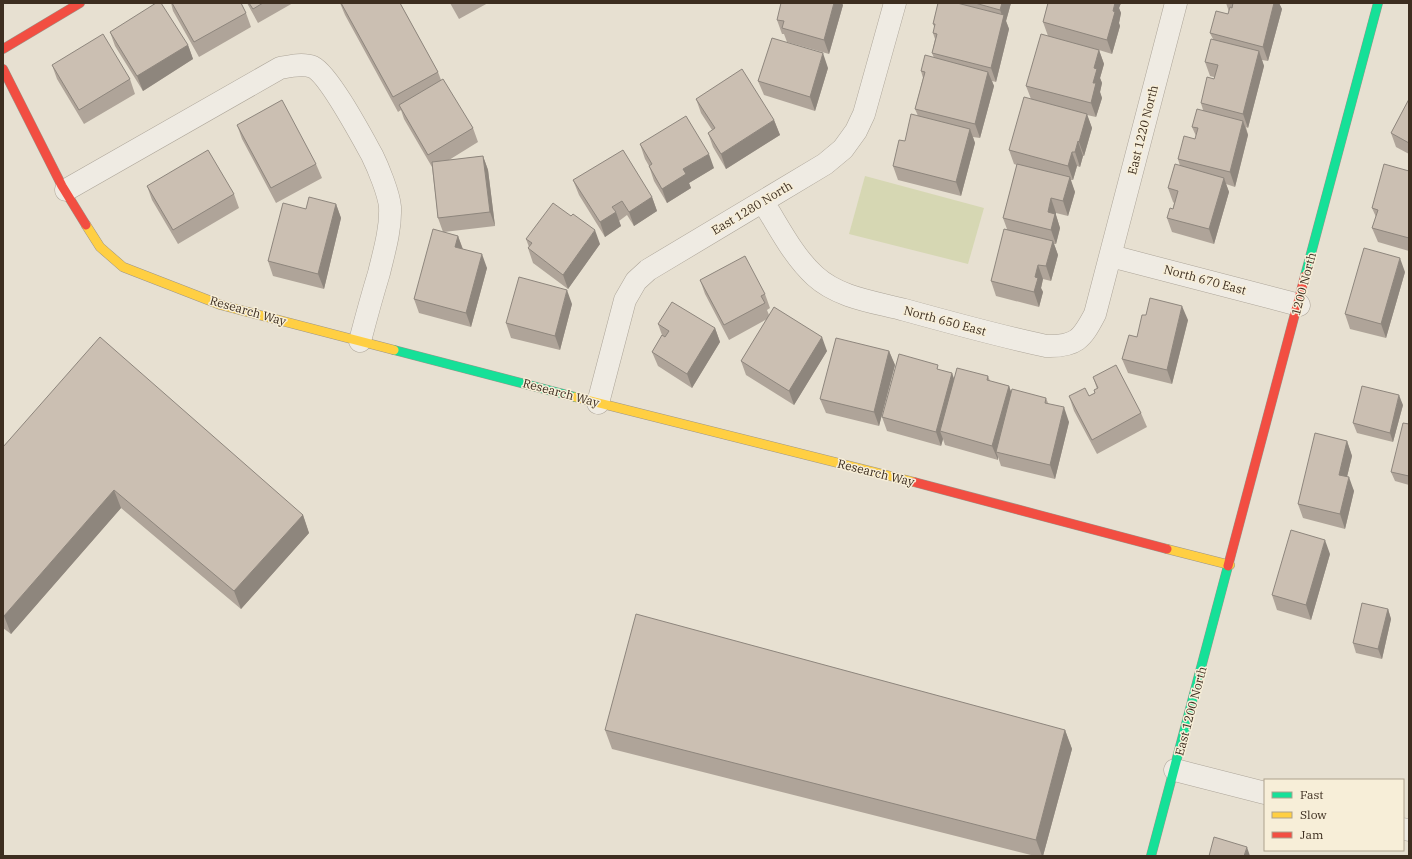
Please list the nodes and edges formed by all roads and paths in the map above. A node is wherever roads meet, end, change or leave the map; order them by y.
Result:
1 (80, 3) edge
2 (895, 3) edge
3 (1176, 3) edge
4 (1378, 3) edge
5 (3, 49) edge
6 (3, 69) edge
7 (66, 190) junction
8 (763, 202) junction
9 (1111, 256) junction
10 (1298, 305) junction
11 (360, 341) junction
12 (598, 403) junction
13 (1230, 565) junction
14 (1175, 770) junction
15 (1264, 793) edge
16 (1151, 856) edge

1 - 5 street
2 - 8 street, East 1280 North
3 - 9 street, East 1220 North
4 - 10 street, 1200 North
6 - 7 street, Research Way
7 - 11 street, Research Way
7 - 11 street
8 - 9 street, North 650 East
8 - 12 street, East 1280 North
9 - 10 street, North 670 East
10 - 13 street, 1200 North
11 - 12 street, Research Way
12 - 13 street, Research Way
13 - 14 street, East 1200 North
14 - 15 street
14 - 16 street, East 1200 North

